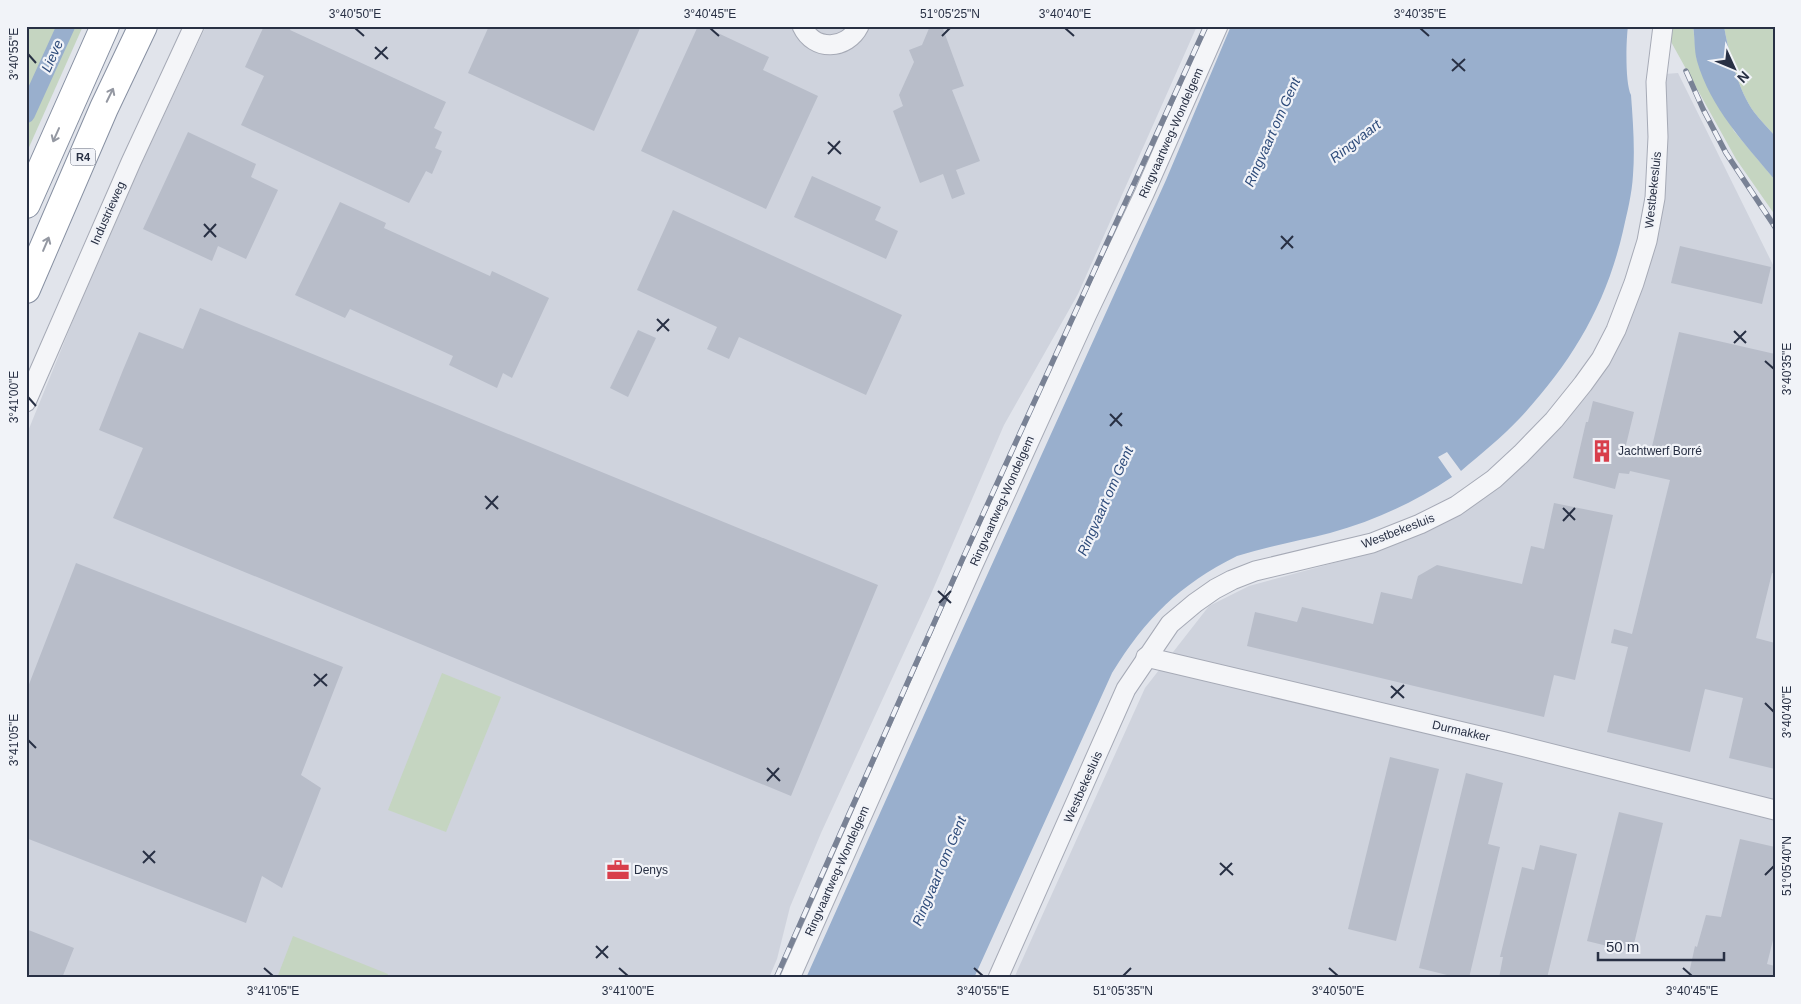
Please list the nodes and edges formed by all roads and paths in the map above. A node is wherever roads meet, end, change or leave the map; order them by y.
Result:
1 (105, 26) edge
2 (143, 26) edge
3 (194, 26) edge
4 (802, 26) edge
5 (859, 26) edge
6 (1218, 26) edge
7 (1663, 26) edge
8 (26, 204) edge
9 (26, 289) edge
10 (26, 402) edge
11 (1146, 656) junction
12 (1775, 810) edge
13 (790, 978) edge
14 (998, 978) edge

1 -> 8 highway, R4
9 -> 2 highway, R4
3 - 10 street, Industrieweg
4 - 5 street
6 - 13 street, Ringvaartweg-Wondelgem
7 - 11 street, Westbekesluis
11 - 12 street, Durmakker
11 - 14 street, Westbekesluis

